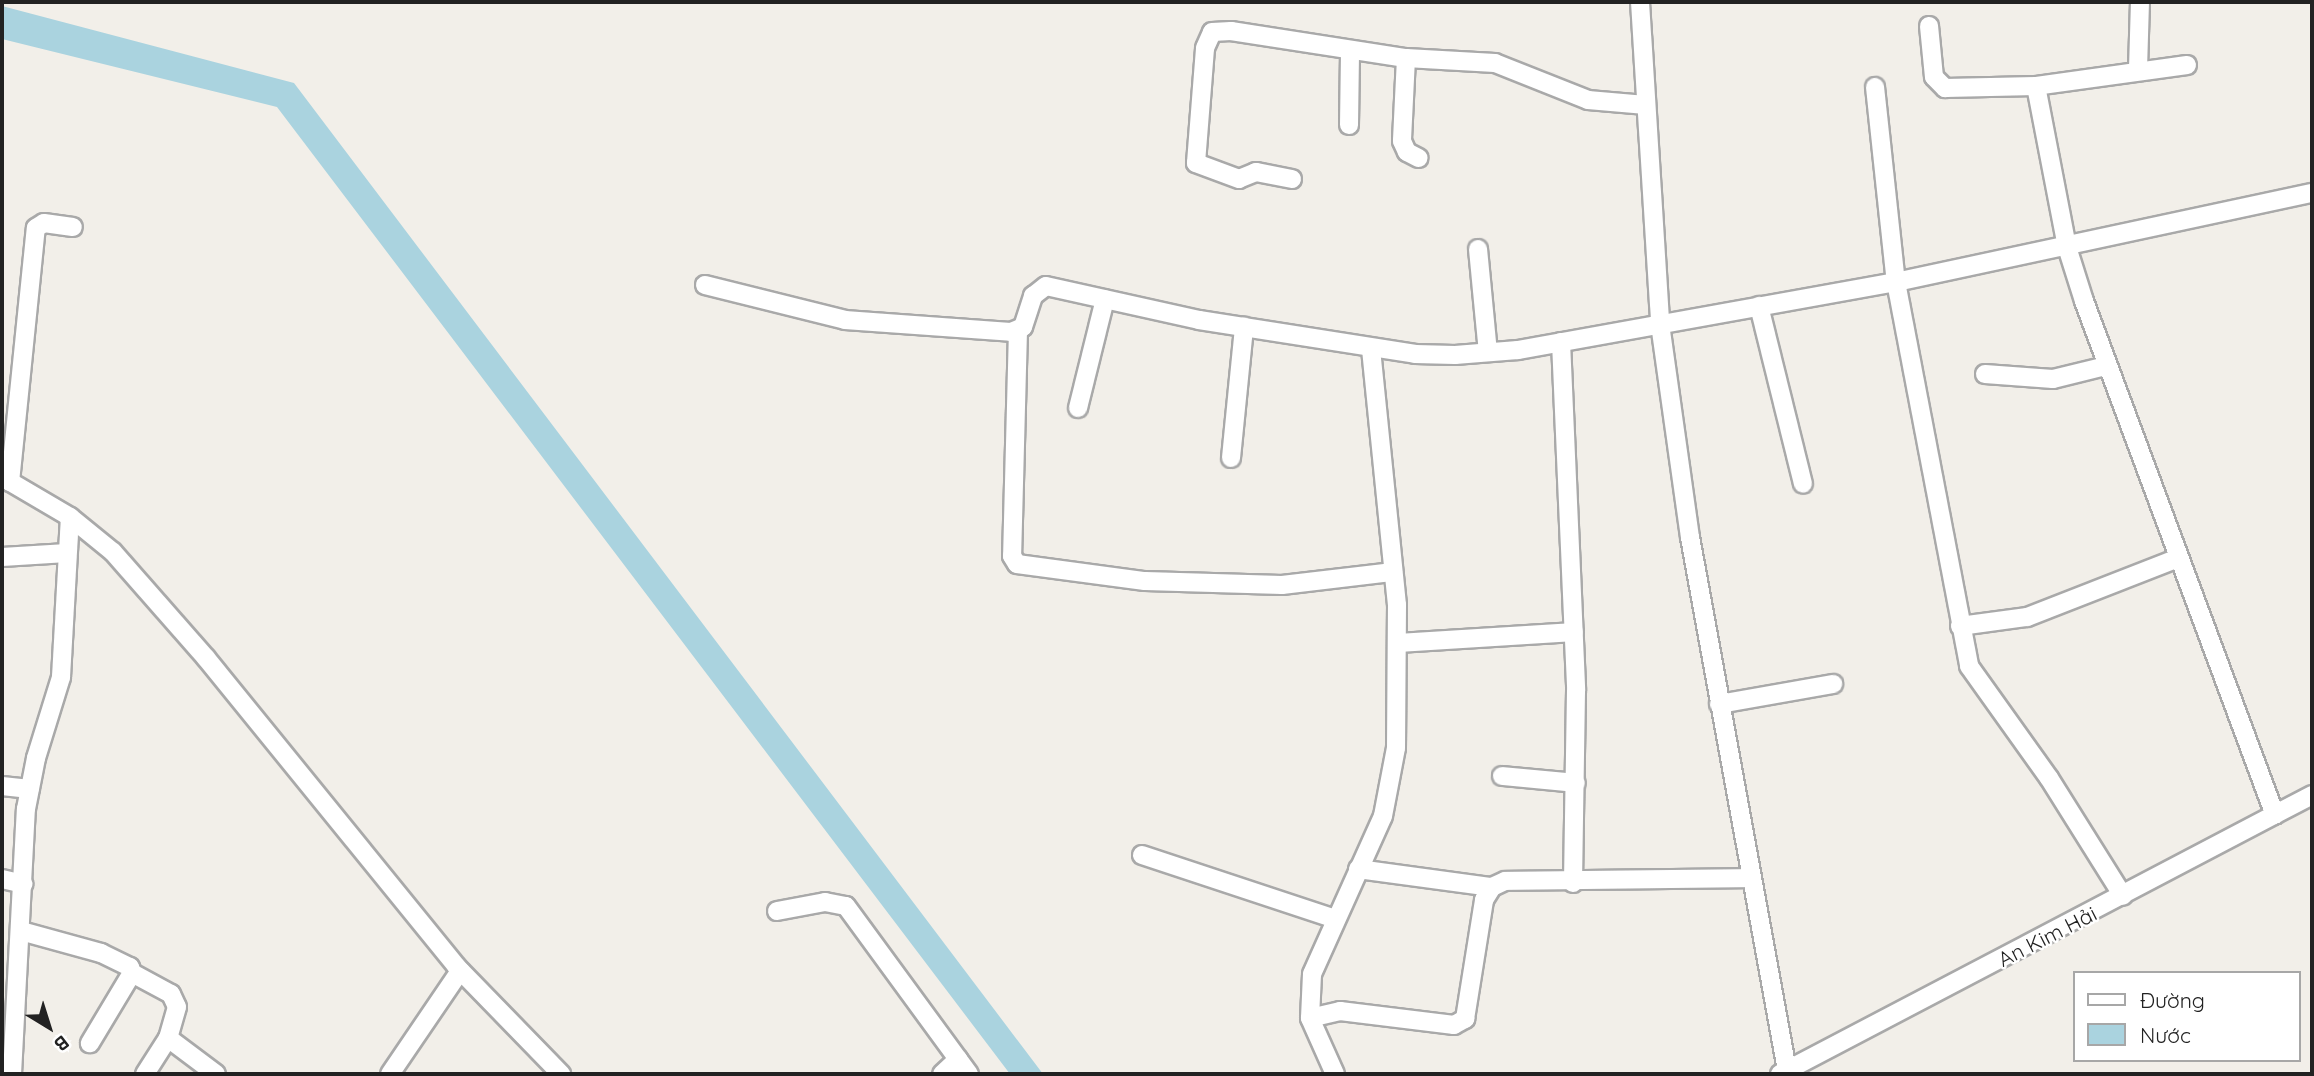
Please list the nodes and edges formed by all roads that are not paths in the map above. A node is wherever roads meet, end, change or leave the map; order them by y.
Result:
1 (1640, 2) edge
2 (2140, 2) edge
3 (1929, 26) dead end
4 (1350, 51) junction
5 (1406, 58) junction
6 (2187, 65) dead end
7 (2138, 69) junction
8 (2036, 86) junction
9 (1875, 87) dead end
10 (1646, 105) junction
11 (1349, 125) dead end
12 (1419, 158) dead end
13 (1292, 179) dead end
14 (2312, 193) edge
15 (73, 226) dead end
16 (2067, 247) junction
17 (1478, 249) dead end
18 (1896, 282) junction
19 (705, 285) dead end
20 (1105, 299) junction
21 (1759, 306) junction
22 (1660, 324) junction
23 (1244, 327) junction
24 (1018, 330) junction
25 (1561, 342) junction
26 (1371, 348) junction
27 (1488, 352) junction
28 (2106, 366) junction
29 (1985, 374) dead end
30 (1078, 408) dead end
31 (1231, 458) dead end
32 (6, 480) edge
33 (1803, 484) dead end
34 (70, 517) junction
35 (67, 553) junction
36 (2, 557) edge
37 (2178, 558) junction
38 (1393, 572) junction
39 (1960, 626) junction
40 (1574, 632) junction
41 (1399, 643) junction
42 (1833, 684) dead end
43 (1719, 704) junction
44 (1502, 776) dead end
45 (1576, 783) junction
46 (2, 786) edge
47 (30, 789) junction
48 (2312, 795) edge
49 (2275, 815) junction
50 (1142, 855) dead end
51 (1357, 869) junction
52 (1750, 878) junction
53 (2, 879) edge
54 (1573, 883) junction
55 (23, 884) junction
56 (1492, 887) junction
57 (2123, 896) junction
58 (777, 911) dead end
59 (1335, 919) junction
60 (21, 931) junction
61 (460, 971) junction
62 (132, 973) junction
63 (1310, 1018) junction
64 (168, 1038) junction
65 (8, 1041) edge
66 (90, 1043) dead end
67 (958, 1059) junction
68 (1783, 1072) edge
69 (12, 1074) edge
70 (145, 1074) edge
71 (216, 1074) edge
72 (390, 1074) edge
73 (561, 1074) edge
74 (942, 1074) edge
75 (969, 1074) edge
76 (1335, 1074) edge

1 - 10 street
2 - 7 street
3 - 8 street
4 - 5 street
4 - 11 street
4 - 13 street
5 - 10 street
5 - 12 street
6 - 7 street
7 - 8 street
8 - 16 street
9 - 18 street
10 - 22 street
14 - 16 street
15 - 32 street
16 - 18 street
16 - 28 street
17 - 27 street
18 - 21 street
18 - 39 street
19 - 24 street
20 - 23 street
20 - 24 street
20 - 30 street
21 - 22 street
21 - 33 street
22 - 25 street
22 - 43 street
23 - 26 street
23 - 31 street
24 - 38 street
25 - 27 street
25 - 40 street
26 - 27 street
26 - 38 street
28 - 29 street
28 - 37 street
32 - 34 street
34 - 35 street
34 - 61 street
35 - 36 street
35 - 47 street
37 - 39 street
37 - 49 street
38 - 41 street
39 - 57 street
40 - 41 street
40 - 45 street
41 - 51 street
42 - 43 street
43 - 52 street
44 - 45 street
45 - 54 street
46 - 47 street
47 - 55 street
48 - 49 street, An Kim Hải
49 - 57 street, An Kim Hải
50 - 59 street
51 - 56 street
51 - 59 street
52 - 54 street
52 - 68 street
53 - 55 street
54 - 56 street
55 - 60 street
56 - 63 street
57 - 68 street, An Kim Hải
58 - 67 street
59 - 63 street
60 - 62 street
60 - 65 street
61 - 72 street
61 - 73 street
62 - 64 street
62 - 66 street
63 - 76 street
64 - 70 street
64 - 71 street
65 - 69 street
67 - 74 street
67 - 75 street

